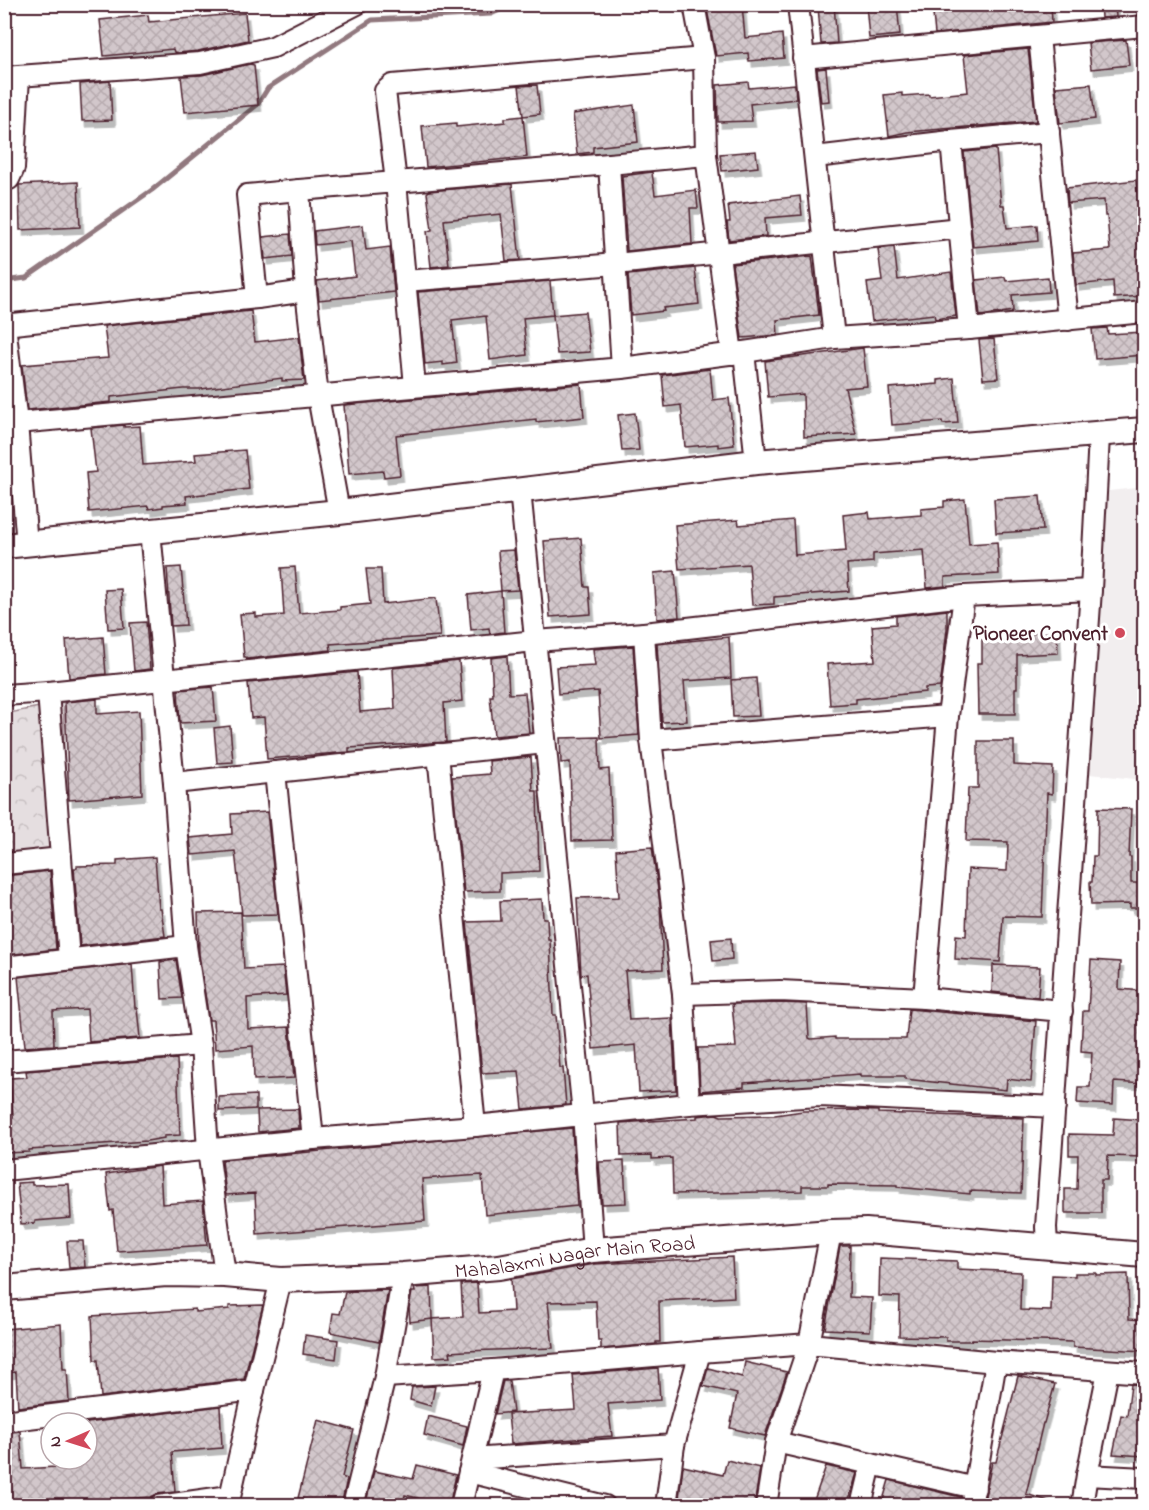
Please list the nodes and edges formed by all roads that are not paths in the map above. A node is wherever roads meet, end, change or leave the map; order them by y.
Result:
1 (357, 4) edge
2 (694, 4) edge
3 (798, 4) edge
4 (1144, 26) edge
5 (1040, 37) junction
6 (704, 58) junction
7 (803, 58) junction
8 (12, 76) edge
9 (1049, 132) junction
10 (951, 141) junction
11 (706, 155) junction
12 (815, 158) junction
13 (609, 164) junction
14 (4, 180) edge
15 (396, 182) junction
16 (299, 190) junction
17 (960, 228) junction
18 (824, 242) junction
19 (719, 254) junction
20 (616, 264) junction
21 (405, 281) junction
22 (306, 291) junction
23 (257, 298) junction
24 (1144, 312) edge
25 (1068, 320) junction
26 (5, 325) edge
27 (969, 329) junction
28 (834, 338) junction
29 (738, 353) junction
30 (622, 368) junction
31 (415, 386) junction
32 (318, 396) junction
33 (17, 423) junction
34 (1144, 430) edge
35 (1099, 436) junction
36 (756, 462) junction
37 (520, 490) junction
38 (339, 512) junction
39 (150, 531) junction
40 (16, 545) edge
41 (1091, 590) junction
42 (964, 596) junction
43 (644, 633) junction
44 (535, 641) junction
45 (164, 680) junction
46 (48, 692) junction
47 (4, 696) edge
48 (948, 716) junction
49 (651, 740) junction
50 (545, 743) junction
51 (438, 753) junction
52 (276, 772) junction
53 (174, 783) junction
54 (61, 858) junction
55 (4, 864) edge
56 (186, 946) junction
57 (69, 959) junction
58 (4, 967) edge
59 (683, 994) junction
60 (924, 998) junction
61 (1062, 1011) junction
62 (201, 1045) junction
63 (4, 1060) edge
64 (689, 1104) junction
65 (1055, 1107) junction
66 (583, 1114) junction
67 (475, 1126) junction
68 (313, 1139) junction
69 (208, 1150) junction
70 (4, 1170) edge
71 (831, 1232) junction
72 (1047, 1245) junction
73 (594, 1250) junction
74 (1144, 1255) edge
75 (225, 1275) junction
76 (403, 1275) junction
77 (281, 1280) junction
78 (4, 1288) edge
79 (809, 1344) junction
80 (700, 1352) junction
81 (996, 1362) junction
82 (493, 1370) junction
83 (1108, 1371) junction
84 (1144, 1373) edge
85 (385, 1377) junction
86 (254, 1390) junction
87 (4, 1421) edge
88 (776, 1442) junction
89 (674, 1445) junction
90 (871, 1464) junction
91 (470, 1466) junction
92 (1087, 1475) junction
93 (1144, 1478) edge
94 (973, 1497) edge
95 (229, 1501) edge
96 (159, 1506) edge
97 (353, 1506) edge
98 (461, 1506) edge
99 (605, 1506) edge
100 (666, 1506) edge
101 (766, 1506) edge
102 (861, 1506) edge
103 (1082, 1506) edge

1 - 8 street
2 - 6 street
3 - 7 street
4 - 5 street
5 - 7 street
5 - 9 street
6 - 11 street
6 - 15 street
7 - 12 street
8 - 14 street
9 - 10 street
9 - 25 street
10 - 12 street
10 - 17 street
11 - 13 street
11 - 19 street
12 - 18 street
13 - 15 street
13 - 20 street
15 - 16 street
15 - 21 street
16 - 22 street
16 - 23 street
17 - 18 street
17 - 27 street
18 - 19 street
18 - 28 street
19 - 20 street
19 - 29 street
20 - 21 street
20 - 30 street
21 - 31 street
22 - 23 street
22 - 32 street
23 - 26 street
24 - 25 street
25 - 27 street
26 - 33 street
27 - 28 street
28 - 29 street
29 - 30 street
29 - 36 street
30 - 31 street
31 - 32 street
32 - 33 street
32 - 38 street
33 - 40 street
34 - 35 street
35 - 36 street
35 - 41 street
36 - 37 street
37 - 38 street
37 - 44 street
38 - 39 street
39 - 40 street
39 - 45 street
41 - 42 street
41 - 61 street
42 - 43 street
42 - 48 street
43 - 44 street
43 - 49 street
44 - 45 street
44 - 50 street
45 - 46 street
45 - 53 street
46 - 47 street
46 - 54 street
48 - 49 street
48 - 60 street
49 - 59 street
50 - 51 street
50 - 66 street
51 - 52 street
51 - 67 street
52 - 53 street
52 - 68 street
53 - 56 street
54 - 55 street
54 - 57 street
56 - 57 street
56 - 62 street
57 - 58 street
59 - 60 street
59 - 64 street
60 - 61 street
61 - 65 street
62 - 63 street
62 - 69 street
64 - 65 street
64 - 66 street
65 - 72 street
66 - 67 street
66 - 73 street
67 - 68 street
68 - 69 street
69 - 70 street
69 - 75 street
71 - 72 street, Mahalaxmi Nagar Main Road
71 - 73 street, Mahalaxmi Nagar Main Road
71 - 79 street
72 - 74 street, Mahalaxmi Nagar Main Road
73 - 76 street, Mahalaxmi Nagar Main Road
75 - 77 street, Mahalaxmi Nagar Main Road
75 - 78 street, Mahalaxmi Nagar Main Road
76 - 77 street, Mahalaxmi Nagar Main Road
76 - 85 street
77 - 86 street
79 - 80 street
79 - 81 street
79 - 88 street
80 - 82 street
80 - 89 street
81 - 83 street
81 - 94 street
82 - 85 street
82 - 91 street
83 - 84 street
83 - 92 street
85 - 97 street
86 - 87 street
86 - 95 street
88 - 90 street
88 - 101 street
89 - 91 street
89 - 100 street
90 - 94 street
90 - 102 street
91 - 98 street
91 - 99 street
92 - 93 street
92 - 103 street
95 - 96 street

